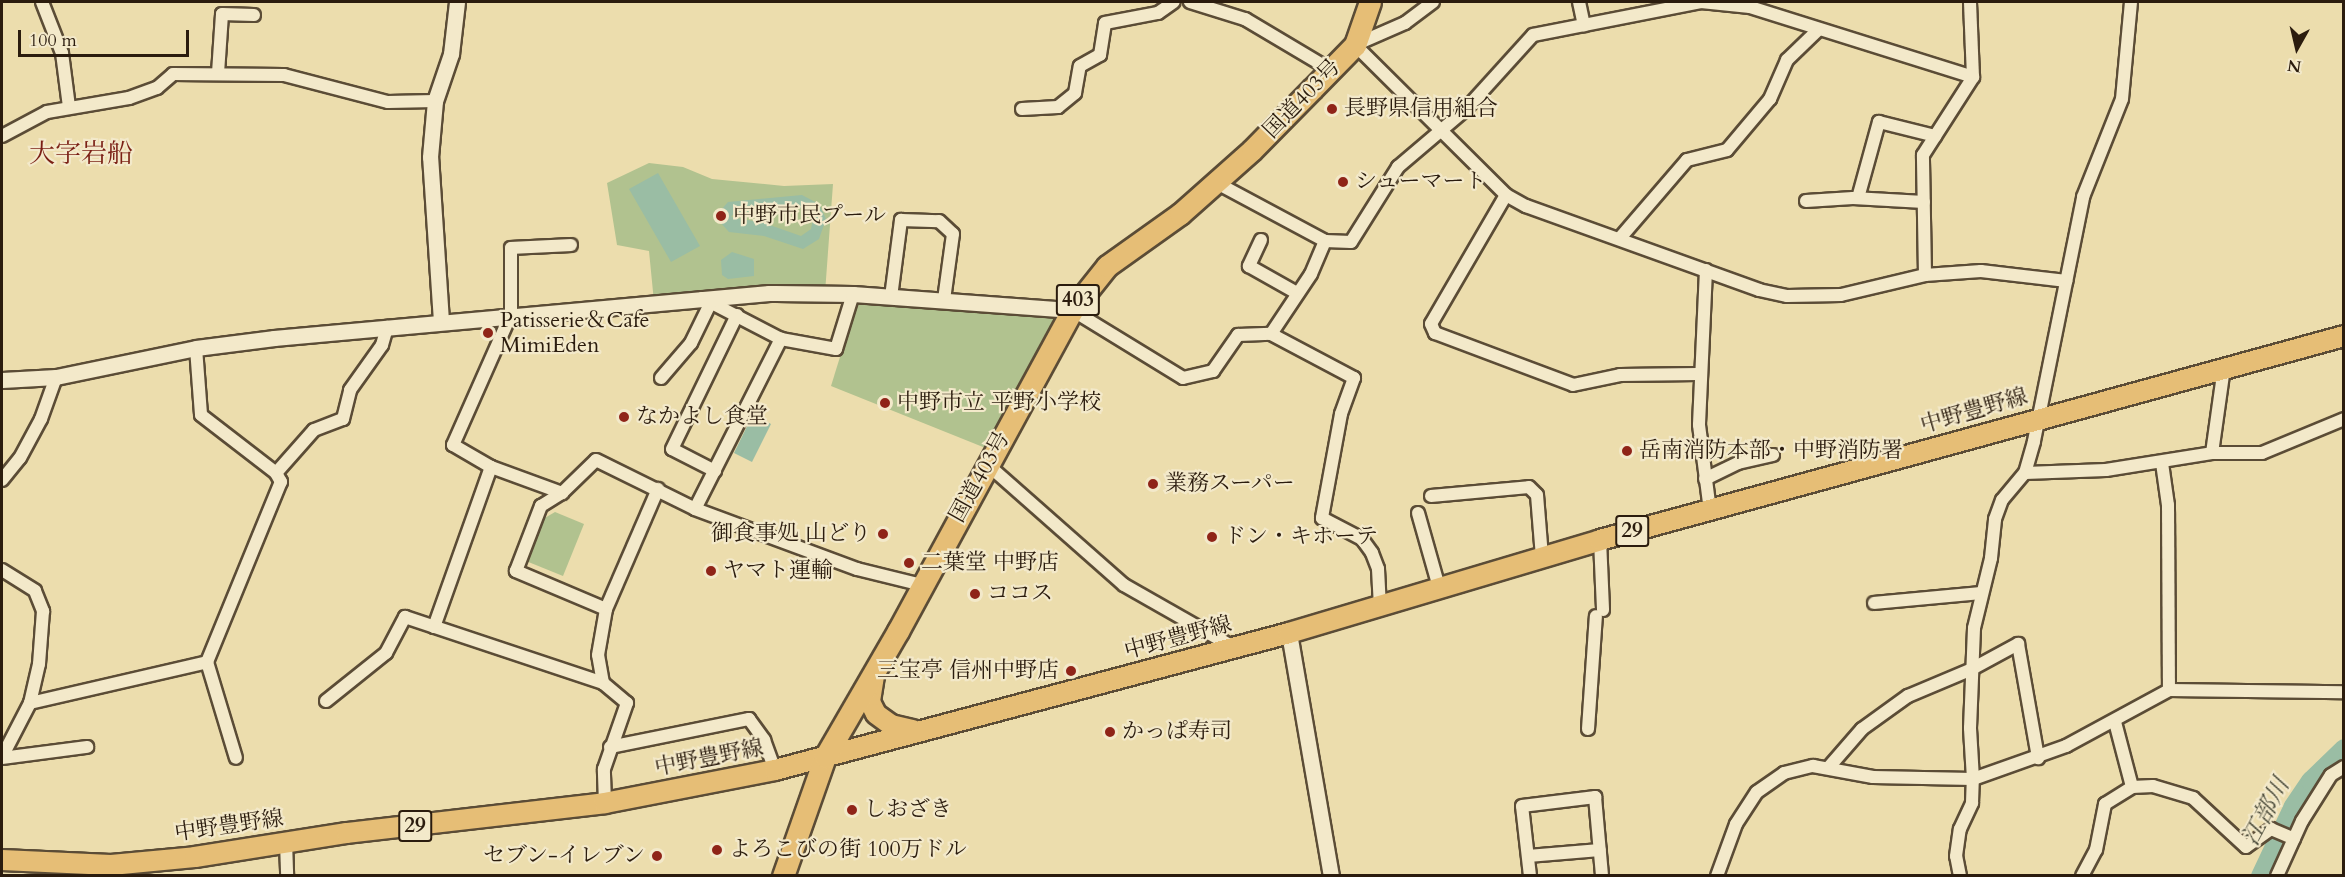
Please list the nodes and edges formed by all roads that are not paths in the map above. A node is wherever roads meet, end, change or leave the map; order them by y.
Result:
1 (42, 2) edge
2 (457, 2) edge
3 (1174, 2) edge
4 (1190, 2) edge
5 (1370, 2) edge
6 (1433, 2) edge
7 (1579, 2) edge
8 (1970, 2) edge
9 (2131, 2) edge
10 (1673, 4) edge
11 (1750, 4) edge
12 (254, 15) dead end
13 (1584, 25) junction
14 (1817, 31) junction
15 (1355, 45) junction
16 (1331, 70) junction
17 (218, 73) junction
18 (1973, 76) junction
19 (435, 101) junction
20 (69, 107) junction
21 (1022, 109) dead end
22 (1441, 130) junction
23 (2, 136) edge
24 (1935, 136) junction
25 (1215, 182) junction
26 (1506, 195) junction
27 (1858, 198) junction
28 (1806, 201) dead end
29 (1924, 202) junction
30 (1620, 238) junction
31 (1261, 240) dead end
32 (1325, 242) junction
33 (571, 245) dead end
34 (1706, 270) junction
35 (1925, 275) junction
36 (2066, 281) junction
37 (1297, 293) junction
38 (853, 294) junction
39 (891, 297) junction
40 (706, 300) junction
41 (944, 300) junction
42 (1072, 310) junction
43 (512, 314) junction
44 (737, 315) junction
45 (441, 321) junction
46 (387, 327) junction
47 (1271, 334) junction
48 (2343, 336) edge
49 (781, 339) junction
50 (196, 348) junction
51 (2224, 368) junction
52 (1698, 374) junction
53 (56, 377) junction
54 (661, 378) dead end
55 (2, 380) edge
56 (2037, 417) junction
57 (2343, 419) edge
58 (2212, 453) junction
59 (1773, 455) dead end
60 (2162, 463) junction
61 (988, 465) junction
62 (491, 467) junction
63 (715, 471) junction
64 (276, 473) junction
65 (2025, 473) junction
66 (1705, 479) junction
67 (2, 480) edge
68 (658, 489) junction
69 (562, 494) junction
70 (1431, 496) dead end
71 (695, 509) junction
72 (1710, 511) junction
73 (1418, 513) dead end
74 (1600, 540) junction
75 (1542, 556) junction
76 (2, 570) edge
77 (922, 585) junction
78 (1439, 587) junction
79 (1981, 593) junction
80 (1874, 603) dead end
81 (1380, 605) junction
82 (606, 609) junction
83 (434, 627) junction
84 (1289, 633) junction
85 (1233, 647) junction
86 (207, 662) junction
87 (1970, 670) junction
88 (875, 672) junction
89 (603, 683) junction
90 (2169, 690) junction
91 (2343, 692) edge
92 (326, 701) dead end
93 (30, 703) junction
94 (2115, 722) junction
95 (922, 729) junction
96 (1588, 729) dead end
97 (87, 747) dead end
98 (610, 747) junction
99 (2, 757) edge
100 (825, 757) junction
101 (236, 758) dead end
102 (2038, 758) junction
103 (1829, 767) junction
104 (2343, 767) edge
105 (775, 770) junction
106 (1973, 779) junction
107 (2132, 787) junction
108 (604, 803) junction
109 (2294, 839) junction
110 (286, 842) junction
111 (1600, 850) junction
112 (1528, 856) junction
113 (2, 860) edge
114 (71, 870) edge
115 (287, 876) edge
116 (783, 876) edge
117 (1331, 876) edge
118 (1530, 876) edge
119 (1602, 876) edge
120 (1717, 876) edge
121 (1959, 876) edge
122 (2082, 876) edge
123 (2277, 876) edge

1 - 20 street
2 - 19 street
3 - 21 street
4 - 16 street
5 - 15 highway, 国道403号 / 403
6 - 15 street
7 - 13 street
8 - 18 street
9 - 36 street
10 - 11 street
10 - 13 street
11 - 14 street
12 - 17 street
13 - 22 street
14 - 18 street
14 - 30 street
15 - 16 highway, 国道403号 / 403
15 - 22 street
16 - 25 highway, 国道403号 / 403
17 - 19 street
17 - 20 street
18 - 24 street
19 - 45 street
20 - 23 street
22 - 26 street
22 - 32 street
24 - 27 street
24 - 29 street
25 - 32 street
25 - 42 highway, 国道403号 / 403
26 - 30 street
26 - 52 street
27 - 28 street
27 - 29 street
29 - 35 street
30 - 34 street
31 - 37 street
32 - 37 street
33 - 43 street
34 - 35 street
34 - 52 street
35 - 36 street
36 - 56 street
37 - 47 street
38 - 39 street
38 - 40 street
38 - 49 street
39 - 41 street
39 - 41 street
40 - 43 street
40 - 44 street
40 - 54 street
41 - 42 street
42 - 47 street
42 - 61 highway, 国道403号 / 403
43 - 45 street
43 - 62 street
44 - 49 street
44 - 63 street
45 - 46 street
46 - 50 street
46 - 64 street
47 - 81 street
48 - 51 main road, 中野豊野線 / 29
49 - 63 street
50 - 53 street
50 - 64 street
51 - 56 main road, 中野豊野線 / 29
51 - 58 street
52 - 66 street
53 - 55 street
53 - 67 street
56 - 65 street
56 - 72 main road, 中野豊野線 / 29
57 - 58 street
58 - 60 street
59 - 66 street
60 - 65 street
60 - 90 street
61 - 77 highway, 国道403号 / 403
61 - 85 street
62 - 69 street
62 - 83 street
63 - 71 street
64 - 86 street
65 - 79 street
66 - 72 street
68 - 69 street
68 - 71 street
68 - 82 street
69 - 82 street
70 - 75 street
71 - 77 street
72 - 74 main road, 中野豊野線 / 29
73 - 78 street
74 - 75 main road, 中野豊野線 / 29
74 - 96 street
75 - 78 main road, 中野豊野線 / 29
76 - 93 street
77 - 88 highway, 国道403号 / 403
78 - 81 main road, 中野豊野線 / 29
79 - 80 street
79 - 87 street
81 - 84 main road, 中野豊野線 / 29
82 - 89 street
83 - 89 street
83 - 92 street
84 - 85 main road, 中野豊野線 / 29
84 - 117 street
85 - 95 main road, 中野豊野線 / 29
86 - 93 street
86 - 101 street
87 - 102 street
87 - 103 street
87 - 106 street
88 - 95 main road
88 - 100 highway, 国道403号 / 403
89 - 98 street
90 - 91 street
90 - 94 street
93 - 99 street
94 - 102 street
94 - 107 street
95 - 100 main road, 中野豊野線 / 29
97 - 99 street
98 - 105 street
98 - 108 street
100 - 105 main road, 中野豊野線 / 29
100 - 116 highway, 国道403号 / 403
102 - 106 street
103 - 106 street
103 - 120 street
104 - 109 street
105 - 108 main road, 中野豊野線 / 29
106 - 121 street
107 - 109 street
107 - 122 street
108 - 110 main road, 中野豊野線 / 29
109 - 123 street
110 - 114 main road, 中野豊野線 / 29
110 - 115 street
111 - 112 street
111 - 112 street
111 - 119 street
112 - 118 street
113 - 114 main road, 中野豊野線 / 29

